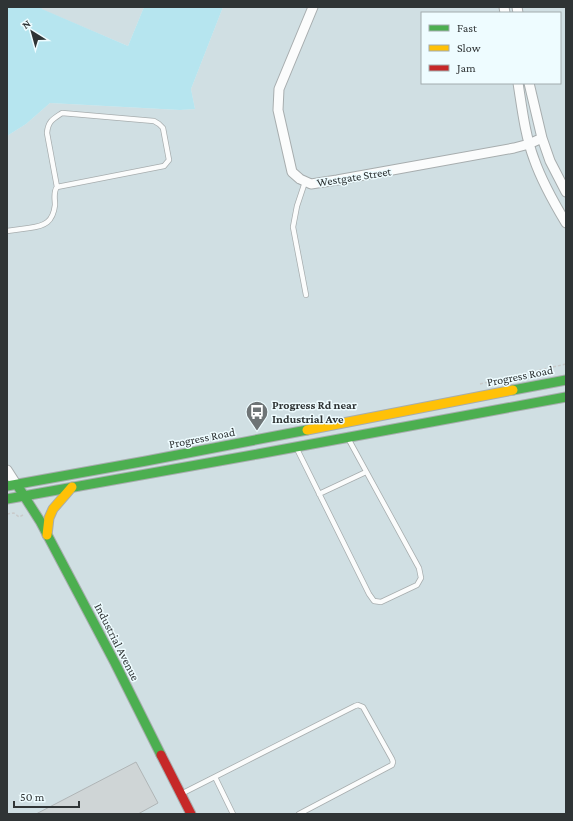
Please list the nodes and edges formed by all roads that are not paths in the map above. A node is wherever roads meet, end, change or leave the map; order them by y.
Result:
1 (313, 7) edge
2 (518, 84) edge
3 (529, 84) edge
4 (542, 138) junction
5 (529, 144) junction
6 (305, 182) junction
7 (57, 187) junction
8 (566, 192) edge
9 (566, 223) edge
10 (7, 231) edge
11 (306, 295) dead end
12 (566, 376) edge
13 (566, 380) edge
14 (554, 382) junction
15 (566, 397) edge
16 (348, 437) junction
17 (296, 447) junction
18 (7, 470) edge
19 (366, 472) junction
20 (12, 485) edge
21 (72, 487) junction
22 (319, 494) junction
23 (24, 496) junction
24 (7, 499) edge
25 (47, 535) junction
26 (215, 777) junction
27 (181, 794) junction
28 (191, 814) edge
29 (233, 814) edge
30 (299, 814) edge

1 - 6 street, Westgate Street
2 - 5 street
3 - 4 street
4 - 5 street, Westgate Street
4 - 8 street
5 - 6 street, Westgate Street
5 - 9 street
6 - 11 lane
7 - 7 lane
7 - 10 lane
12 - 14 main road
13 - 14 main road, Progress Road
14 - 20 main road, Progress Road
15 - 16 main road, Progress Road
16 - 17 main road, Progress Road
16 - 19 lane
17 - 21 main road, Progress Road
17 - 22 lane
18 - 20 street
19 - 22 lane
19 - 22 lane
20 - 23 main road, Industrial Avenue
21 - 23 main road, Progress Road
21 - 25 main road
23 - 24 main road, Progress Road
23 - 25 main road, Industrial Avenue
25 - 27 main road, Industrial Avenue
26 - 27 lane
26 - 29 lane
26 - 30 lane
27 - 28 main road, Industrial Avenue

